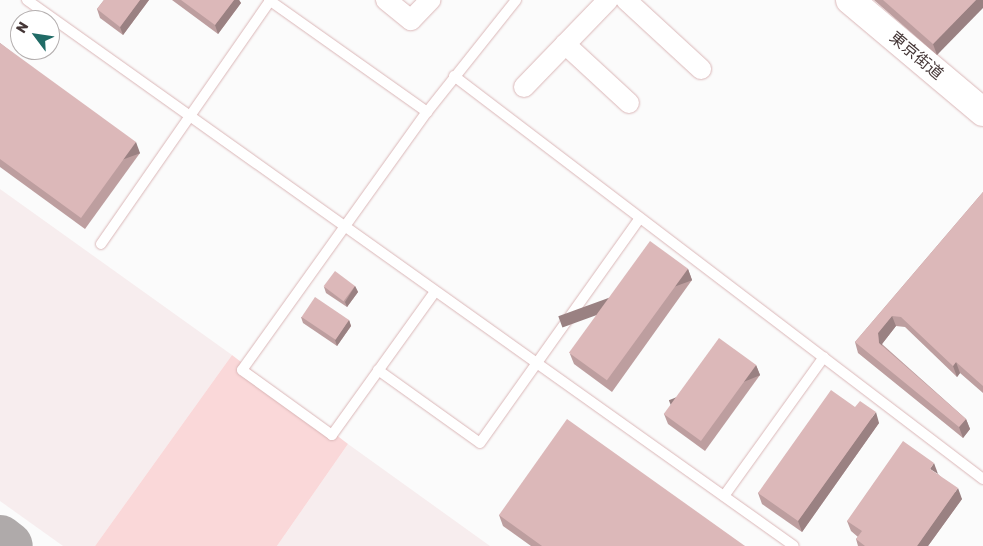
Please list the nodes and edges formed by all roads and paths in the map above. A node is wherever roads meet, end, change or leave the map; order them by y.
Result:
1 (27, 0) edge
2 (270, 0) edge
3 (386, 0) edge
4 (430, 0) edge
5 (516, 0) edge
6 (608, 0) edge
7 (626, 0) edge
8 (850, 0) edge
9 (565, 44) junction
10 (701, 69) dead end
11 (454, 76) junction
12 (524, 87) dead end
13 (629, 103) dead end
14 (427, 112) junction
15 (983, 112) edge
16 (190, 116) junction
17 (640, 218) junction
18 (344, 227) junction
19 (101, 244) dead end
20 (434, 293) junction
21 (824, 357) junction
22 (537, 360) junction
23 (378, 370) junction
24 (983, 479) edge
25 (724, 496) junction
26 (794, 546) edge

1 - 16 lane
2 - 14 lane
2 - 16 lane
3 - 4 street
5 - 11 lane
6 - 9 street
7 - 10 street
8 - 15 highway, 東京街道
9 - 12 street
9 - 13 street
11 - 14 lane
11 - 17 lane
14 - 18 lane
16 - 18 lane
16 - 19 lane
17 - 21 lane
17 - 22 lane
18 - 20 lane
18 - 23 lane
20 - 22 lane
20 - 23 lane
21 - 24 lane
21 - 25 lane
22 - 23 lane
22 - 25 lane
25 - 26 lane

